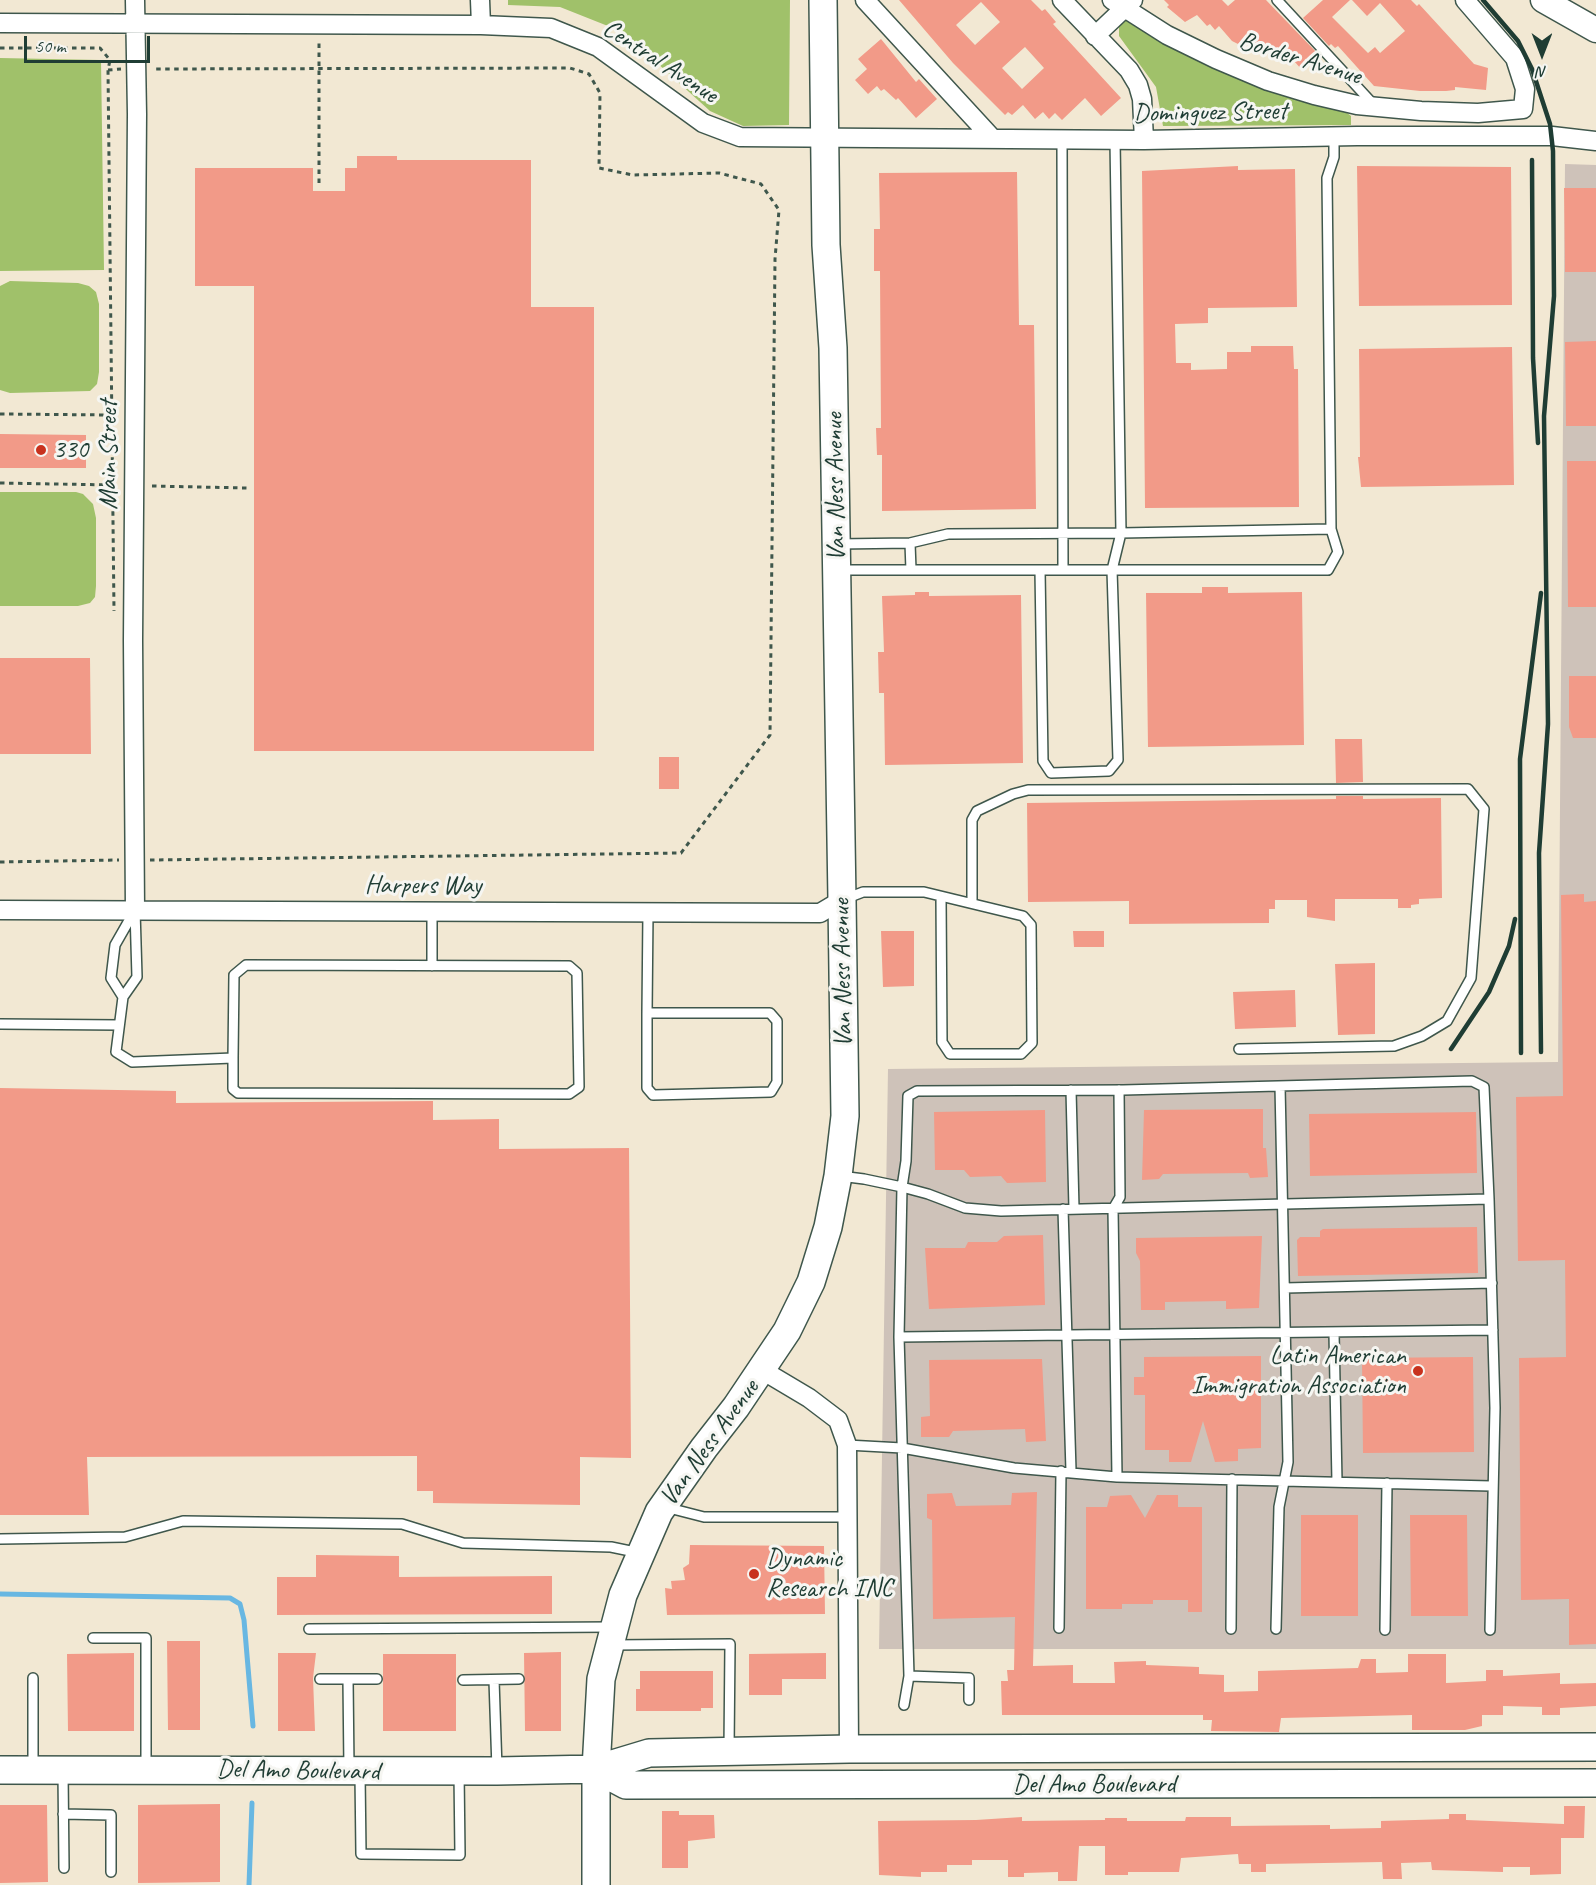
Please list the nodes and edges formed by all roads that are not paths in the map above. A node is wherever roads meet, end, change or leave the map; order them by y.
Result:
1 (135, 0) edge
2 (480, 0) edge
3 (823, 0) edge
4 (865, 0) edge
5 (1062, 0) edge
6 (1277, 0) edge
7 (1465, 0) edge
8 (1543, 0) edge
9 (1123, 3) edge
10 (0, 23) edge
11 (135, 23) junction
12 (480, 25) junction
13 (1596, 30) edge
14 (1095, 36) junction
15 (1357, 105) junction
16 (1376, 107) junction
17 (1357, 136) junction
18 (1334, 137) junction
19 (825, 140) junction
20 (993, 140) junction
21 (1062, 140) junction
22 (1115, 140) junction
23 (1144, 140) junction
24 (1596, 141) edge
25 (1331, 529) junction
26 (1121, 533) junction
27 (1064, 534) junction
28 (910, 543) junction
29 (837, 544) junction
30 (837, 570) junction
31 (911, 570) junction
32 (1040, 570) junction
33 (1063, 570) junction
34 (1112, 570) junction
35 (941, 897) junction
36 (842, 900) junction
37 (972, 902) junction
38 (0, 910) edge
39 (135, 910) junction
40 (432, 911) junction
41 (648, 912) junction
42 (432, 966) junction
43 (123, 997) junction
44 (647, 1013) junction
45 (0, 1024) edge
46 (119, 1024) junction
47 (1239, 1049) dead end
48 (233, 1058) junction
49 (1280, 1086) junction
50 (1071, 1090) junction
51 (1119, 1090) junction
52 (838, 1176) junction
53 (902, 1187) junction
54 (1489, 1199) junction
55 (1283, 1203) junction
56 (1063, 1209) junction
57 (1074, 1209) junction
58 (1113, 1209) junction
59 (1492, 1283) junction
60 (1285, 1288) junction
61 (1493, 1330) junction
62 (1334, 1333) junction
63 (1286, 1334) junction
64 (1113, 1335) junction
65 (899, 1337) junction
66 (1067, 1337) junction
67 (762, 1370) junction
68 (846, 1445) junction
69 (902, 1448) junction
70 (1066, 1471) junction
71 (1117, 1477) junction
72 (1232, 1479) junction
73 (1282, 1480) junction
74 (1337, 1482) junction
75 (1387, 1483) junction
76 (1491, 1486) junction
77 (663, 1506) junction
78 (847, 1517) junction
79 (0, 1539) edge
80 (641, 1553) junction
81 (1059, 1628) dead end
82 (309, 1629) dead end
83 (1231, 1629) dead end
84 (1276, 1629) dead end
85 (1385, 1630) dead end
86 (1490, 1630) dead end
87 (612, 1636) junction
88 (93, 1638) dead end
89 (909, 1676) junction
90 (33, 1678) dead end
91 (320, 1679) dead end
92 (348, 1679) junction
93 (377, 1679) dead end
94 (519, 1679) dead end
95 (463, 1680) dead end
96 (494, 1680) junction
97 (969, 1700) dead end
98 (904, 1705) dead end
99 (1596, 1747) edge
100 (849, 1749) junction
101 (729, 1751) junction
102 (596, 1769) junction
103 (0, 1770) edge
104 (33, 1770) junction
105 (63, 1770) junction
106 (146, 1770) junction
107 (355, 1771) junction
108 (497, 1771) junction
109 (459, 1772) junction
110 (1596, 1783) edge
111 (63, 1814) junction
112 (64, 1868) dead end
113 (111, 1872) dead end
114 (596, 1885) edge

1 - 11 street, Main Street
2 - 12 street
3 - 19 main road, Van Ness Avenue
4 - 20 street
5 - 14 street
6 - 16 lane
7 - 16 street, Border Avenue
8 - 13 street
9 - 14 street
9 - 15 street, Border Avenue
10 - 11 street, Central Avenue
11 - 12 street, Central Avenue
11 - 39 street, Main Street
12 - 19 street, Central Avenue
14 - 23 street
15 - 16 street, Border Avenue
15 - 17 street
17 - 18 street, Dominguez Street
17 - 24 street, Dominguez Street
18 - 23 street, Dominguez Street
18 - 25 lane
19 - 20 street, Dominguez Street
19 - 29 main road, Van Ness Avenue
20 - 21 street, Dominguez Street
21 - 22 street, Dominguez Street
21 - 27 lane
22 - 23 street, Dominguez Street
22 - 26 lane
25 - 26 lane
25 - 34 lane
26 - 27 lane
26 - 34 lane
27 - 28 lane
27 - 33 lane
28 - 29 lane
28 - 31 lane
29 - 30 main road, Van Ness Avenue
30 - 31 lane
30 - 36 main road, Van Ness Avenue
31 - 32 lane
32 - 33 lane
32 - 34 lane
33 - 34 lane
35 - 36 lane
35 - 37 lane
35 - 37 lane
36 - 41 street, Harpers Way
36 - 52 main road, Van Ness Avenue
37 - 47 lane
38 - 39 street, Harpers Way
39 - 40 street, Harpers Way
39 - 43 lane
39 - 43 lane
40 - 41 street, Harpers Way
40 - 42 lane
41 - 44 lane
42 - 48 lane
42 - 48 lane
43 - 46 lane
44 - 44 lane
45 - 46 lane
46 - 48 lane
49 - 51 lane
49 - 54 lane
49 - 55 lane
50 - 51 lane
50 - 53 lane
50 - 57 lane
51 - 58 lane
52 - 53 lane
52 - 67 main road, Van Ness Avenue
53 - 56 lane
53 - 65 lane
54 - 55 lane
54 - 59 lane
55 - 58 lane
55 - 60 lane
56 - 57 lane
56 - 66 lane
57 - 58 lane
58 - 64 lane
59 - 60 lane
59 - 61 lane
60 - 63 lane
61 - 62 lane
61 - 76 lane
62 - 63 lane
62 - 74 lane
63 - 64 lane
63 - 73 lane
64 - 66 lane
64 - 71 lane
65 - 66 lane
65 - 69 lane
66 - 70 lane
67 - 68 street
67 - 77 main road, Van Ness Avenue
68 - 69 lane
68 - 78 street
69 - 70 lane
69 - 89 lane
70 - 71 lane
70 - 81 lane
71 - 72 lane
72 - 73 lane
72 - 83 lane
73 - 74 lane
73 - 84 lane
74 - 75 lane
75 - 76 lane
75 - 85 lane
76 - 86 lane
77 - 78 lane
77 - 80 main road, Van Ness Avenue
78 - 100 street
79 - 80 lane
80 - 87 main road, Van Ness Avenue
82 - 87 lane
87 - 101 lane
87 - 102 main road, Van Ness Avenue
88 - 106 lane
89 - 97 lane
89 - 98 lane
90 - 104 lane
91 - 92 lane
92 - 93 lane
92 - 107 lane
94 - 96 lane
95 - 96 lane
96 - 108 lane
99 - 100 main road, Del Amo Boulevard
100 - 101 main road, Del Amo Boulevard
101 - 102 main road, Del Amo Boulevard
102 - 108 main road, Del Amo Boulevard
102 - 110 main road, Del Amo Boulevard
102 - 114 main road, Van Ness Avenue
103 - 104 main road, Del Amo Boulevard
104 - 105 main road, Del Amo Boulevard
105 - 106 main road, Del Amo Boulevard
105 - 111 lane
106 - 107 main road, Del Amo Boulevard
107 - 109 main road, Del Amo Boulevard
107 - 109 lane
108 - 109 main road, Del Amo Boulevard
111 - 112 lane
111 - 113 lane

